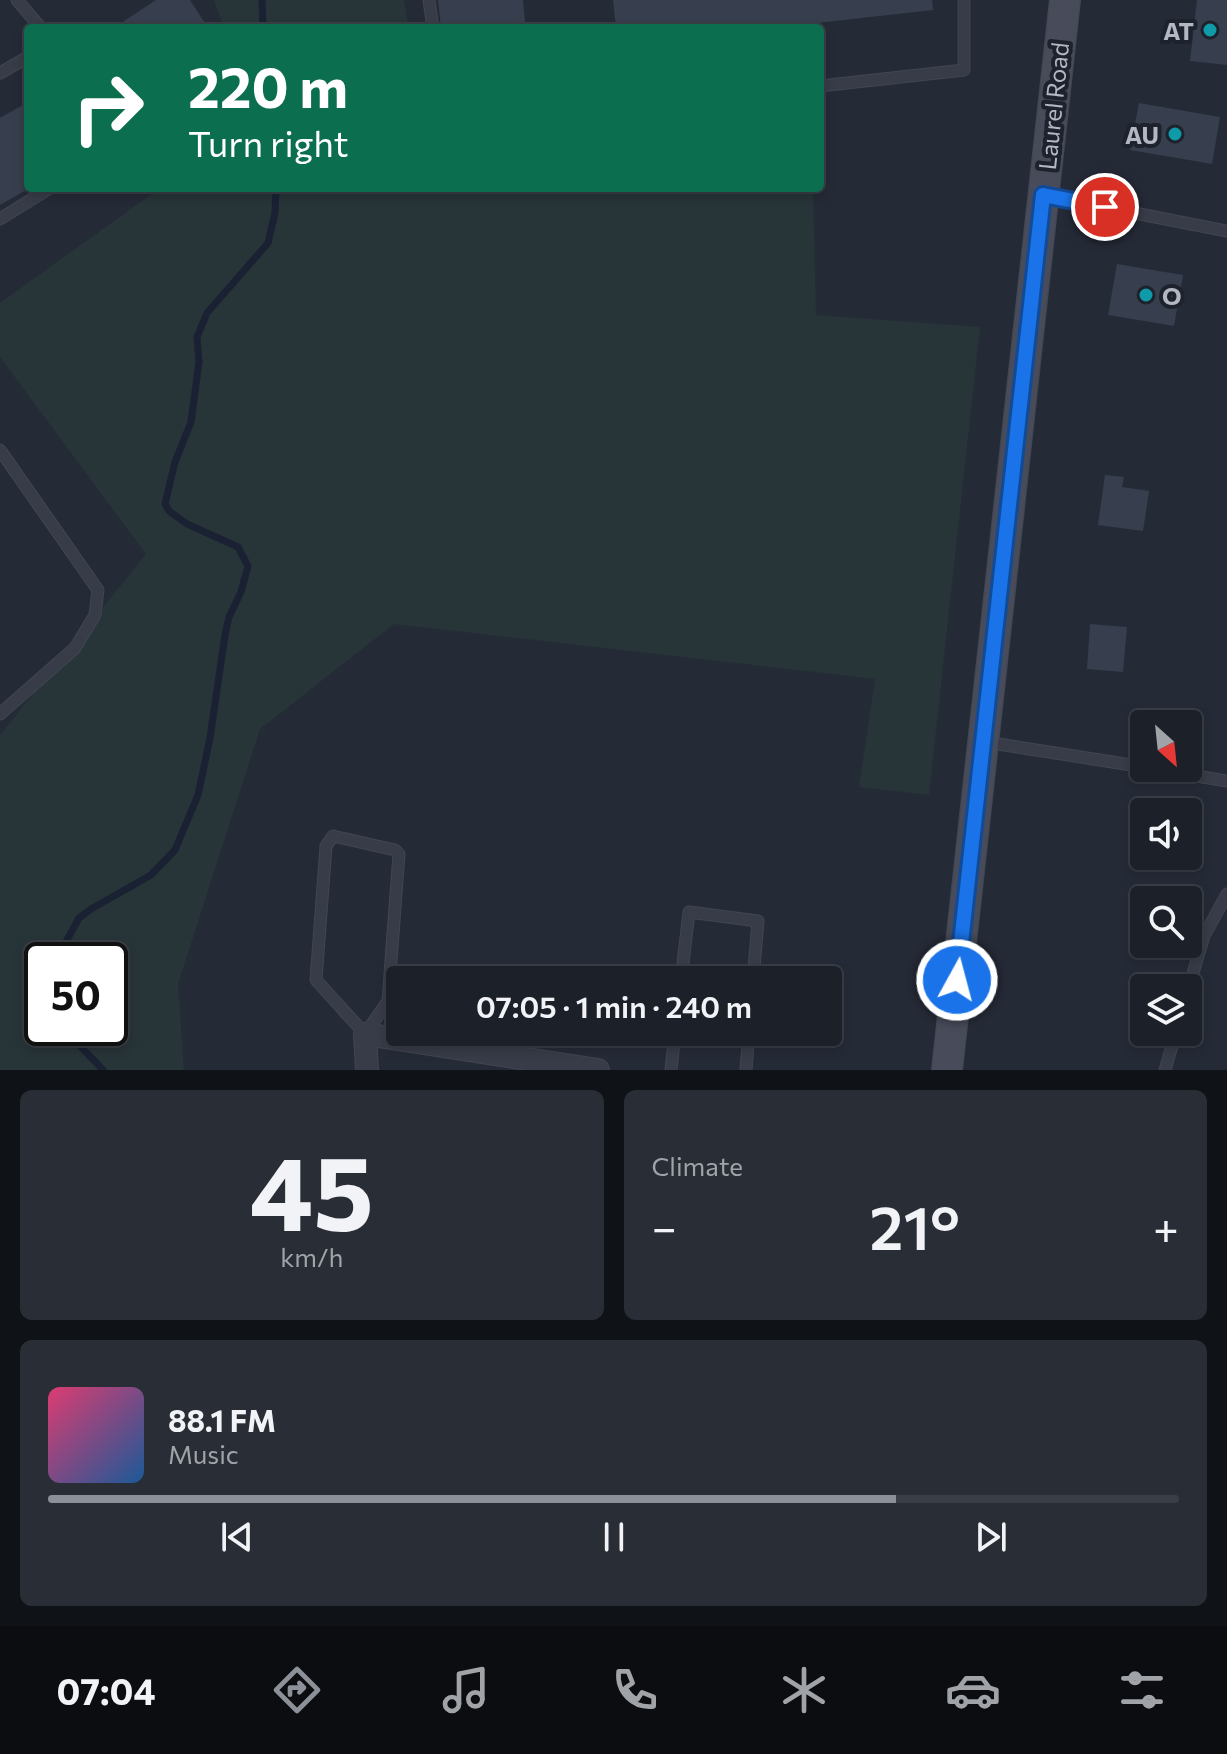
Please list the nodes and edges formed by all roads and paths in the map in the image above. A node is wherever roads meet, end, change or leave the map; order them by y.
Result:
1 (17, 0) edge
2 (429, 0) edge
3 (964, 0) edge
4 (1065, 0) edge
5 (38, 24) edge
6 (432, 24) edge
7 (24, 59) edge
8 (0, 73) edge
9 (824, 86) edge
10 (44, 192) edge
11 (1043, 195) junction
12 (0, 219) edge
13 (1227, 231) edge
14 (0, 450) edge
15 (0, 714) edge
16 (985, 742) junction
17 (1130, 765) edge
18 (1202, 777) edge
19 (1227, 781) edge
20 (1227, 894) edge
21 (683, 966) edge
22 (754, 966) edge
23 (1193, 974) edge
24 (365, 1034) junction
25 (674, 1046) edge
26 (748, 1046) edge
27 (1172, 1046) edge
28 (367, 1070) edge
29 (598, 1070) edge
30 (671, 1070) edge
31 (746, 1070) edge
32 (947, 1070) edge
33 (1165, 1070) edge

1 - 5 lane
2 - 6 lane
3 - 9 lane
4 - 11 main road, Laurel Road
7 - 8 lane
10 - 12 lane
11 - 13 lane
11 - 16 main road, Laurel Road
14 - 15 lane
16 - 17 lane
16 - 32 main road, Laurel Road
18 - 19 lane
20 - 23 lane
21 - 22 lane
24 - 24 lane
24 - 28 street
24 - 29 street
25 - 30 lane
26 - 31 lane
27 - 33 lane

